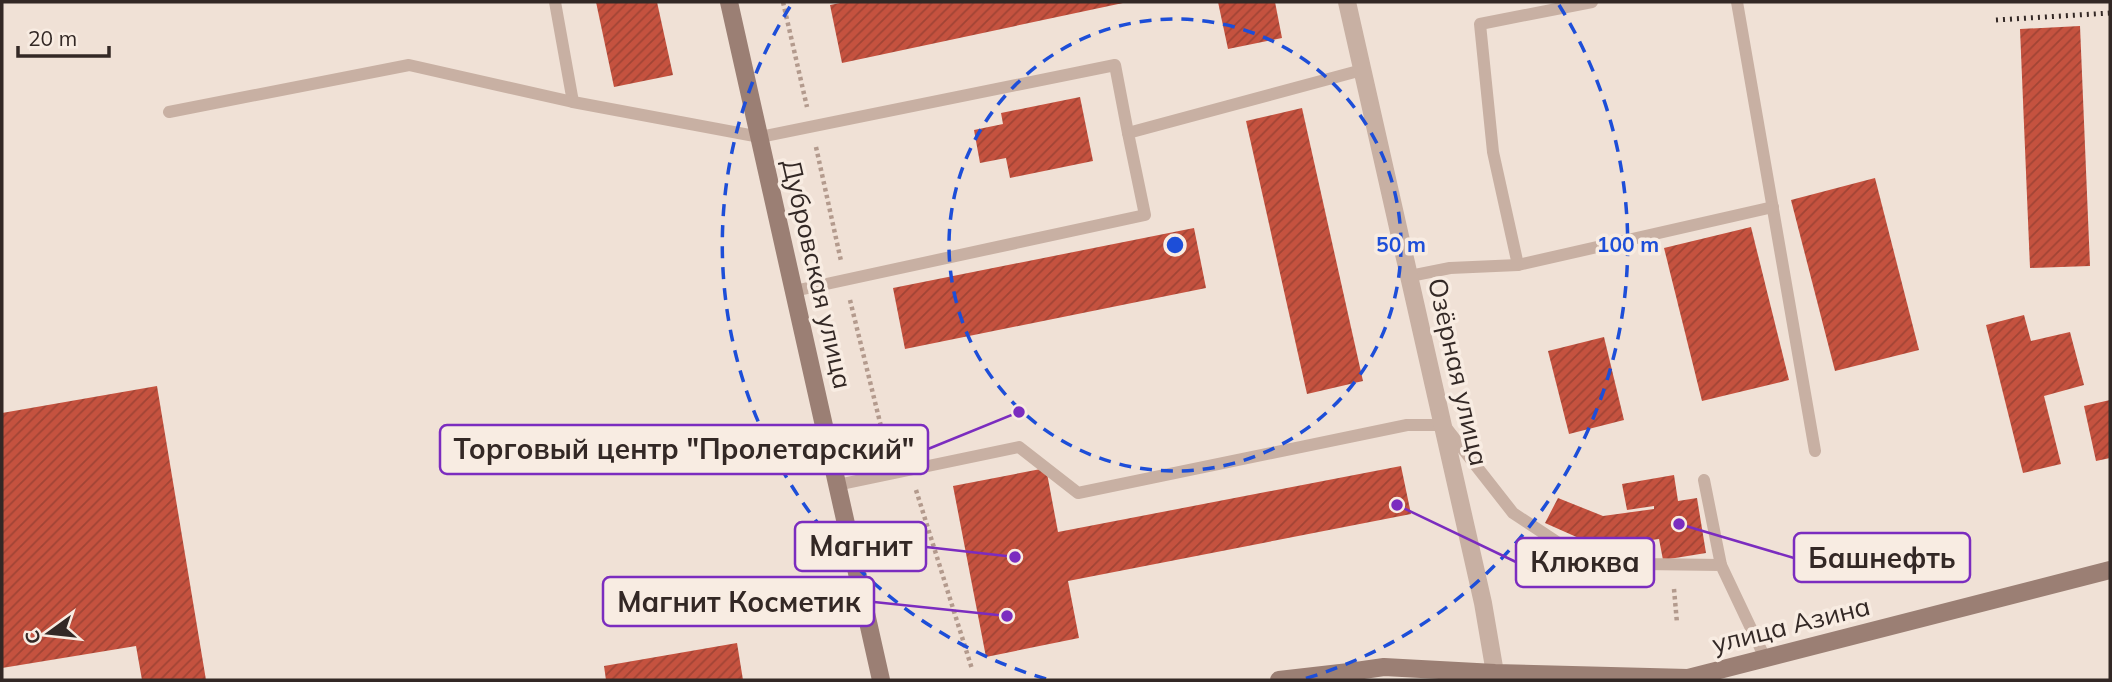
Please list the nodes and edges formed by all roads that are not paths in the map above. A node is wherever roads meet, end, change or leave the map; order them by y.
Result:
1 (555, 2) edge
2 (730, 2) edge
3 (1347, 2) edge
4 (1592, 2) edge
5 (1737, 2) edge
6 (1362, 70) junction
7 (573, 102) junction
8 (169, 112) dead end
9 (1128, 133) junction
10 (760, 137) junction
11 (1773, 207) junction
12 (1517, 265) junction
13 (1410, 276) junction
14 (794, 291) junction
15 (1444, 425) junction
16 (1815, 452) dead end
17 (1704, 480) dead end
18 (837, 485) junction
19 (1721, 565) junction
20 (2110, 570) edge
21 (1765, 658) junction
22 (1406, 668) junction
23 (1356, 671) junction
24 (1495, 676) edge
25 (1686, 679) edge
26 (881, 680) edge
27 (1279, 680) edge
28 (1336, 680) edge
29 (1426, 680) edge

1 - 7 lane
2 - 10 main road, Дубровская улица
3 - 6 street, Озёрная улица
4 - 12 lane
5 - 11 lane
6 - 9 lane
6 - 13 street, Озёрная улица
7 - 8 lane
7 - 10 lane
9 - 10 lane
9 - 14 lane
10 - 14 main road, Дубровская улица
11 - 12 lane
11 - 16 lane
12 - 13 lane
13 - 15 street, Озёрная улица
14 - 18 main road, Дубровская улица
15 - 18 lane
15 - 19 lane
15 - 24 street, Озёрная улица
17 - 19 lane
18 - 26 main road, Дубровская улица
19 - 21 lane
20 - 21 main road, улица Азина
21 - 25 main road, улица Азина
22 - 23 main road, улица Азина
22 - 24 main road, улица Азина
22 - 29 main road
23 - 27 main road
23 - 28 main road
24 - 25 main road, улица Азина

